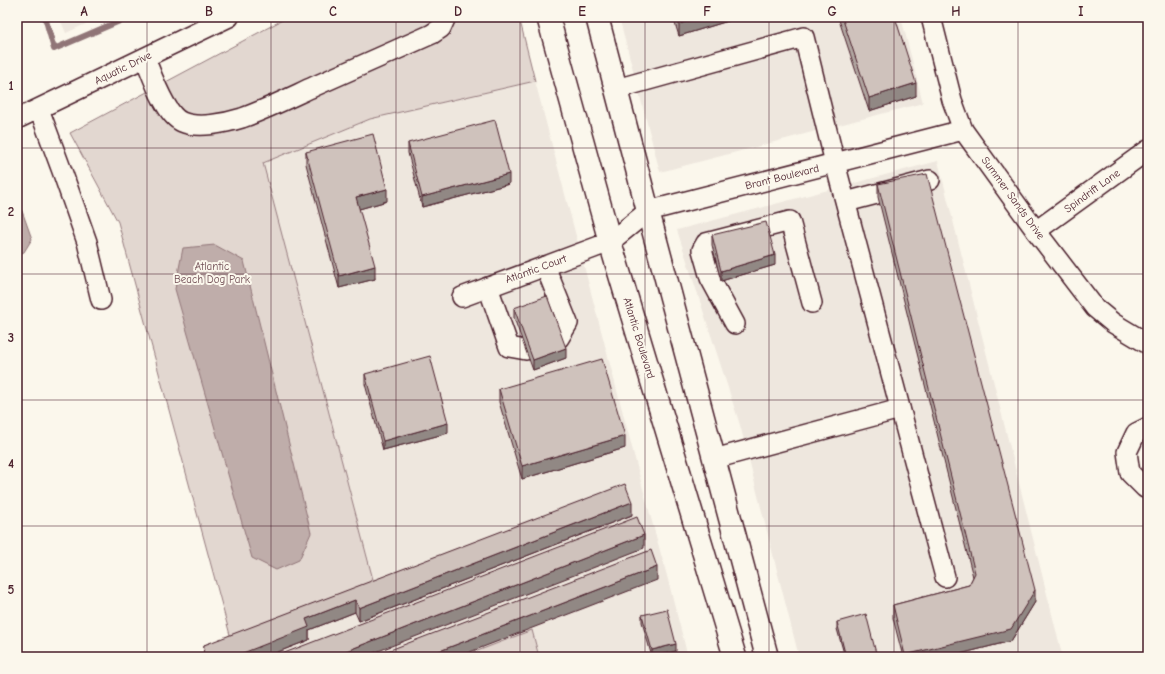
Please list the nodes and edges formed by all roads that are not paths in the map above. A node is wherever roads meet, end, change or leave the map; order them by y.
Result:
1 (229, 17) edge
2 (548, 17) edge
3 (597, 17) edge
4 (931, 17) edge
5 (444, 23) edge
6 (145, 58) junction
7 (616, 89) junction
8 (38, 109) junction
9 (17, 119) edge
10 (963, 130) junction
11 (1148, 150) edge
12 (835, 163) junction
13 (930, 180) edge
14 (846, 202) junction
15 (648, 211) junction
16 (1036, 231) junction
17 (610, 242) junction
18 (545, 266) junction
19 (488, 287) junction
20 (462, 297) dead end
21 (101, 300) dead end
22 (812, 303) dead end
23 (735, 324) dead end
24 (559, 338) edge
25 (1148, 344) edge
26 (526, 350) edge
27 (900, 409) junction
28 (1148, 427) edge
29 (714, 459) junction
30 (1148, 488) edge
31 (945, 578) dead end
32 (712, 581) junction
33 (723, 657) edge
34 (735, 657) edge
35 (767, 657) edge

1 - 6 street, Aquatic Drive
2 - 17 highway, Atlantic Boulevard
3 - 7 highway
4 - 10 street, Summer Sands Drive
5 - 6 street
6 - 8 street, Aquatic Drive
7 - 12 street
7 - 15 highway
8 - 9 street, Aquatic Drive
8 - 21 street
10 - 12 street, Brant Boulevard
10 - 16 street, Summer Sands Drive
11 - 16 street, Spindrift Lane
12 - 14 street
12 - 15 street, Brant Boulevard
13 - 14 street
14 - 27 street
15 - 17 street, Brant Boulevard
15 - 29 highway
16 - 25 street, Summer Sands Drive
17 - 18 street, Atlantic Court
17 - 32 highway, Atlantic Boulevard
18 - 19 street, Atlantic Court
18 - 24 street
19 - 20 street, Atlantic Court
19 - 26 street
22 - 23 street
27 - 29 street
27 - 31 street
28 - 30 street
29 - 35 highway
32 - 33 highway
32 - 34 highway, Atlantic Boulevard

